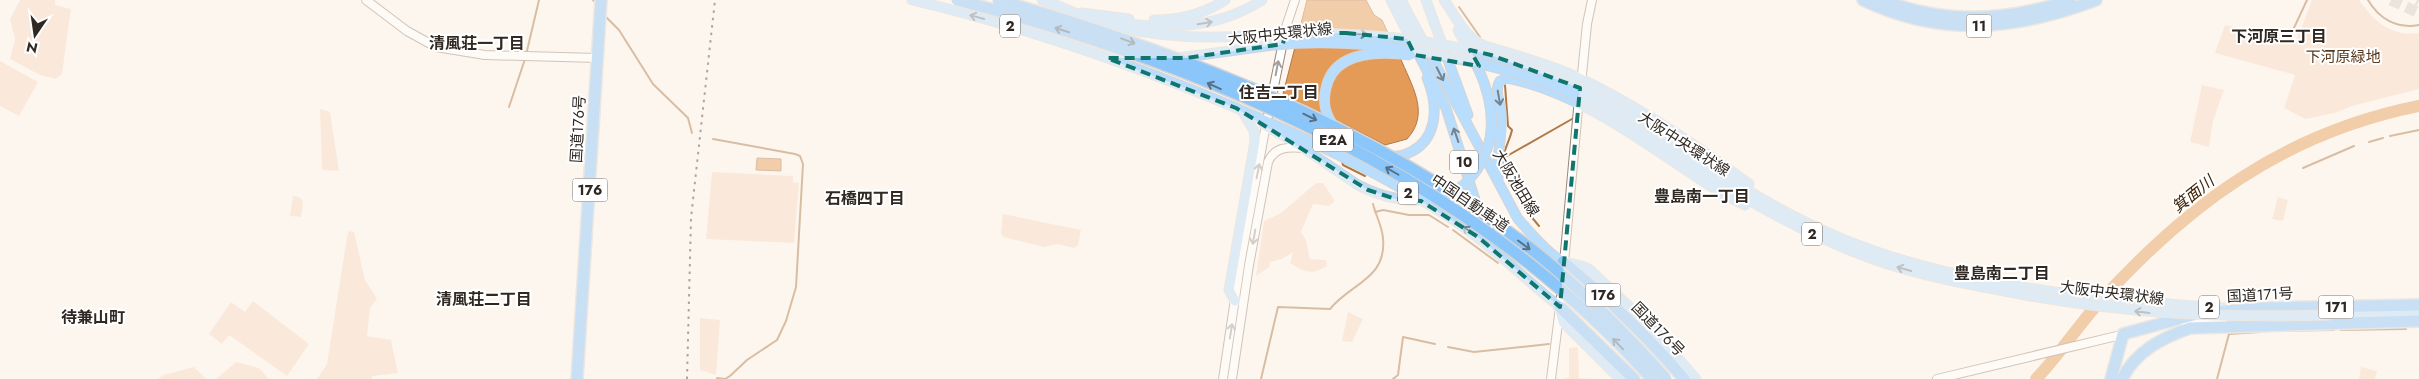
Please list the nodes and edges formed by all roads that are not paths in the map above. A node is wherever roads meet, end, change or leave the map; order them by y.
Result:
1 (366, 0) edge
2 (601, 0) edge
3 (912, 0) edge
4 (957, 0) edge
5 (998, 0) edge
6 (1225, 0) edge
7 (1262, 0) edge
8 (1295, 0) edge
9 (1386, 0) edge
10 (1391, 0) edge
11 (1402, 0) edge
12 (1426, 0) edge
13 (1439, 0) edge
14 (1444, 0) edge
15 (1592, 0) edge
16 (1864, 0) edge
17 (1883, 0) edge
18 (2070, 0) edge
19 (2096, 0) edge
20 (1047, 1) edge
21 (1088, 14) junction
22 (597, 58) junction
23 (1108, 58) junction
24 (1493, 66) junction
25 (1581, 80) junction
26 (1579, 105) junction
27 (1240, 111) junction
28 (1268, 116) dead end
29 (1627, 118) junction
30 (1265, 130) dead end
31 (1474, 139) junction
32 (1304, 148) junction
33 (1498, 182) junction
34 (1776, 211) junction
35 (1480, 213) junction
36 (1563, 262) junction
37 (2021, 290) junction
38 (1235, 302) junction
39 (2419, 305) edge
40 (1560, 307) junction
41 (2254, 309) junction
42 (2419, 313) edge
43 (2419, 321) edge
44 (2263, 324) junction
45 (2123, 334) junction
46 (577, 379) edge
47 (1223, 379) edge
48 (1232, 379) edge
49 (1551, 379) edge
50 (1620, 379) edge
51 (1634, 379) edge
52 (1652, 379) edge
53 (1666, 379) edge
54 (1684, 379) edge
55 (1696, 379) edge
56 (1937, 379) edge
57 (2111, 379) edge
58 (2122, 379) edge

1 - 22 street
2 - 22 highway, 国道176号 / 176
23 -> 3 main road, 大阪中央環状線 / 2
52 -> 4 highway, 中国自動車道 / E2A, bridge
5 -> 35 highway, 中国自動車道 / E2A, bridge
6 - 21 main road
21 -> 7 main road
28 -> 8 street
9 - 24 main road, bridge
35 -> 10 main road, 10
11 -> 31 main road, 大阪池田線 / 10
12 - 31 main road
13 - 32 main road, 2, bridge
14 - 25 main road, 2
15 - 25 street
16 - 19 highway, 11
17 - 18 highway, 11
20 - 21 main road, 2
20 -> 29 main road, 大阪中央環状線 / 2, bridge
22 - 46 highway, 国道176号 / 176
23 - 24 main road, 大阪中央環状線 / 2, bridge
23 - 27 main road, 大阪中央環状線 / 2
24 - 29 main road, 大阪中央環状線 / 2, bridge
25 - 26 street
25 - 34 main road, 2
26 -> 33 main road
26 - 34 main road
26 - 36 street
27 - 32 main road, 2
27 - 38 main road
40 -> 27 main road, 大阪中央環状線 / 2
29 - 34 main road, 大阪中央環状線 / 2
38 -> 30 street
31 - 33 main road, 大阪池田線 / 10
32 -> 48 street
33 - 36 main road, 大阪池田線 / 10
34 - 37 main road, 大阪中央環状線 / 2
35 - 40 main road, 10
35 -> 53 highway, 中国自動車道 / E2A, bridge
36 - 40 street
36 - 54 highway, 国道176号 / 176
36 - 55 main road, 大阪池田線 / 10
37 - 41 main road, 大阪中央環状線 / 2
42 -> 37 main road, 大阪中央環状線 / 2, bridge
47 -> 38 street
39 - 41 highway, 国道171号 / 171
40 - 49 street
40 - 50 main road, 10
40 - 51 highway, 176
41 - 45 highway, 国道171号 / 171
43 - 44 highway, 国道171号 / 171
44 - 45 street
44 - 58 highway, 国道171号 / 171
45 - 56 street
45 - 57 highway

